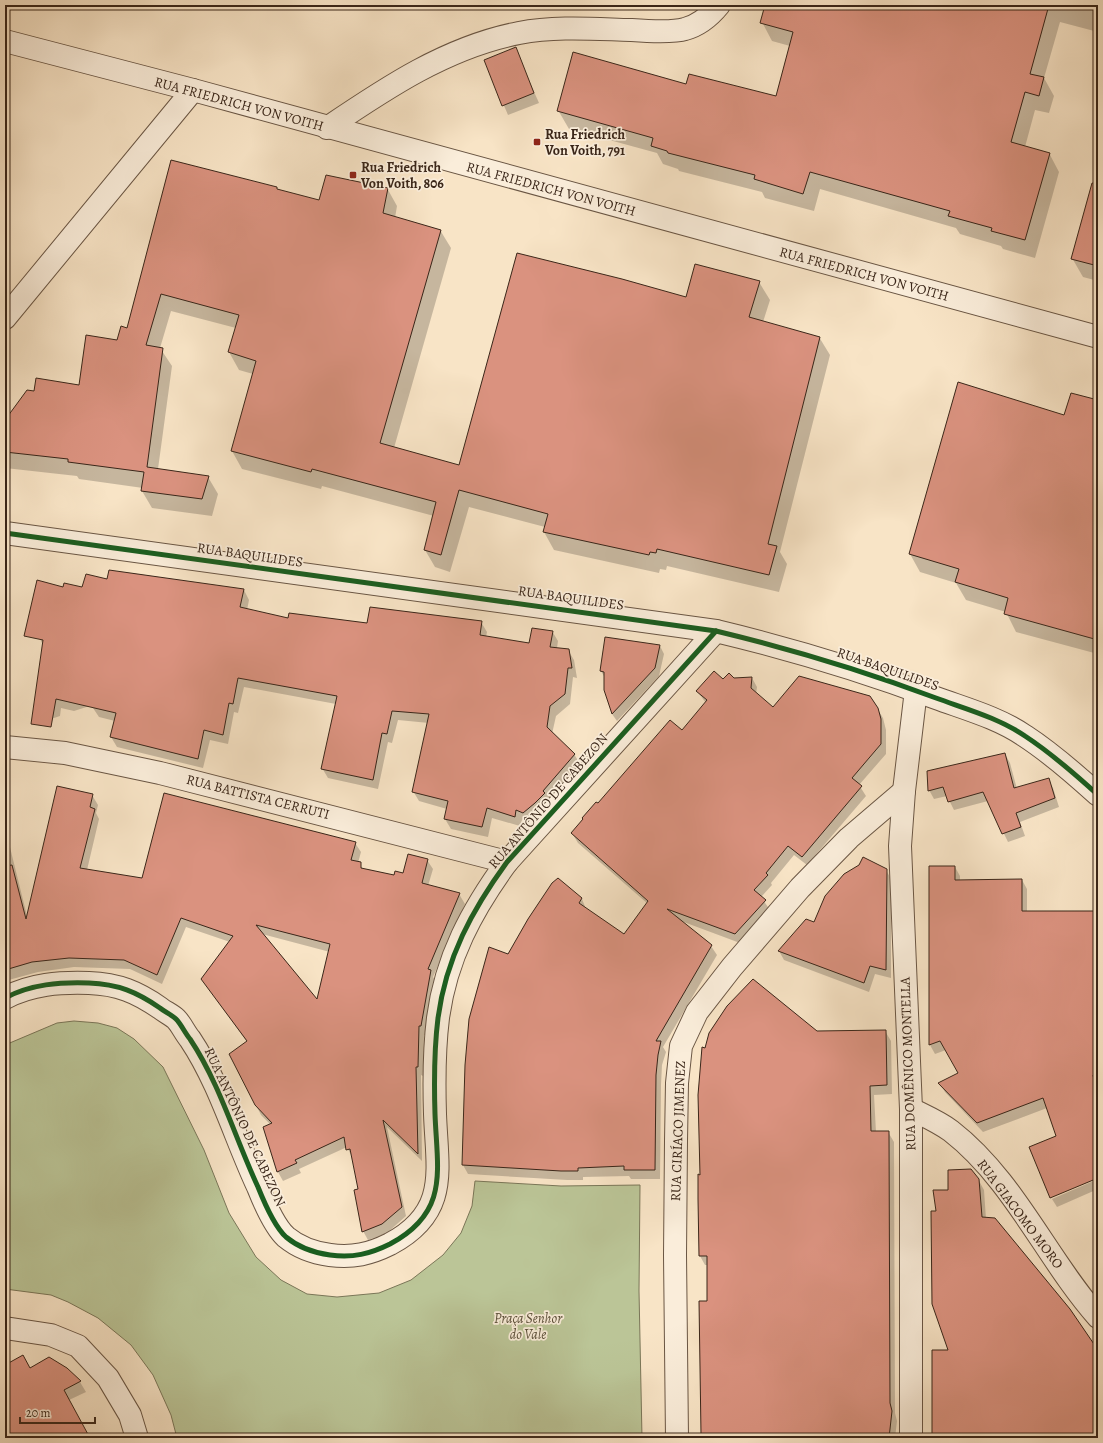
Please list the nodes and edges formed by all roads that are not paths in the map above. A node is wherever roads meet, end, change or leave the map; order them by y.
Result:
1 (719, 5) edge
2 (5, 41) edge
3 (192, 90) junction
4 (327, 128) junction
5 (5, 318) edge
6 (1098, 337) edge
7 (5, 533) edge
8 (716, 631) junction
9 (916, 690) junction
10 (5, 747) edge
11 (904, 791) junction
12 (1098, 795) edge
13 (507, 862) junction
14 (5, 998) edge
15 (911, 1109) junction
16 (1098, 1317) edge
17 (5, 1328) edge
18 (137, 1438) edge
19 (678, 1438) edge
20 (911, 1438) edge

1 - 4 street
2 - 3 street, RUA FRIEDRICH VON VOITH
3 - 4 street, RUA FRIEDRICH VON VOITH
3 - 5 street
4 - 6 street, RUA FRIEDRICH VON VOITH
7 - 8 street, RUA BAQUILIDES
8 - 9 street, RUA BAQUILIDES
8 - 13 street, RUA ANTÔNIO DE CABEZON
9 - 11 street, RUA DOMÊNICO MONTELLA
9 - 12 street, RUA BAQUILIDES
10 - 13 street, RUA BATTISTA CERRUTI
11 - 15 street, RUA DOMÊNICO MONTELLA
11 - 19 street, RUA CIRÍACO JIMENEZ
13 - 14 street, RUA ANTÔNIO DE CABEZON
15 - 16 street, RUA GIACOMO MORO
15 - 20 street, RUA DOMÊNICO MONTELLA
17 - 18 street

